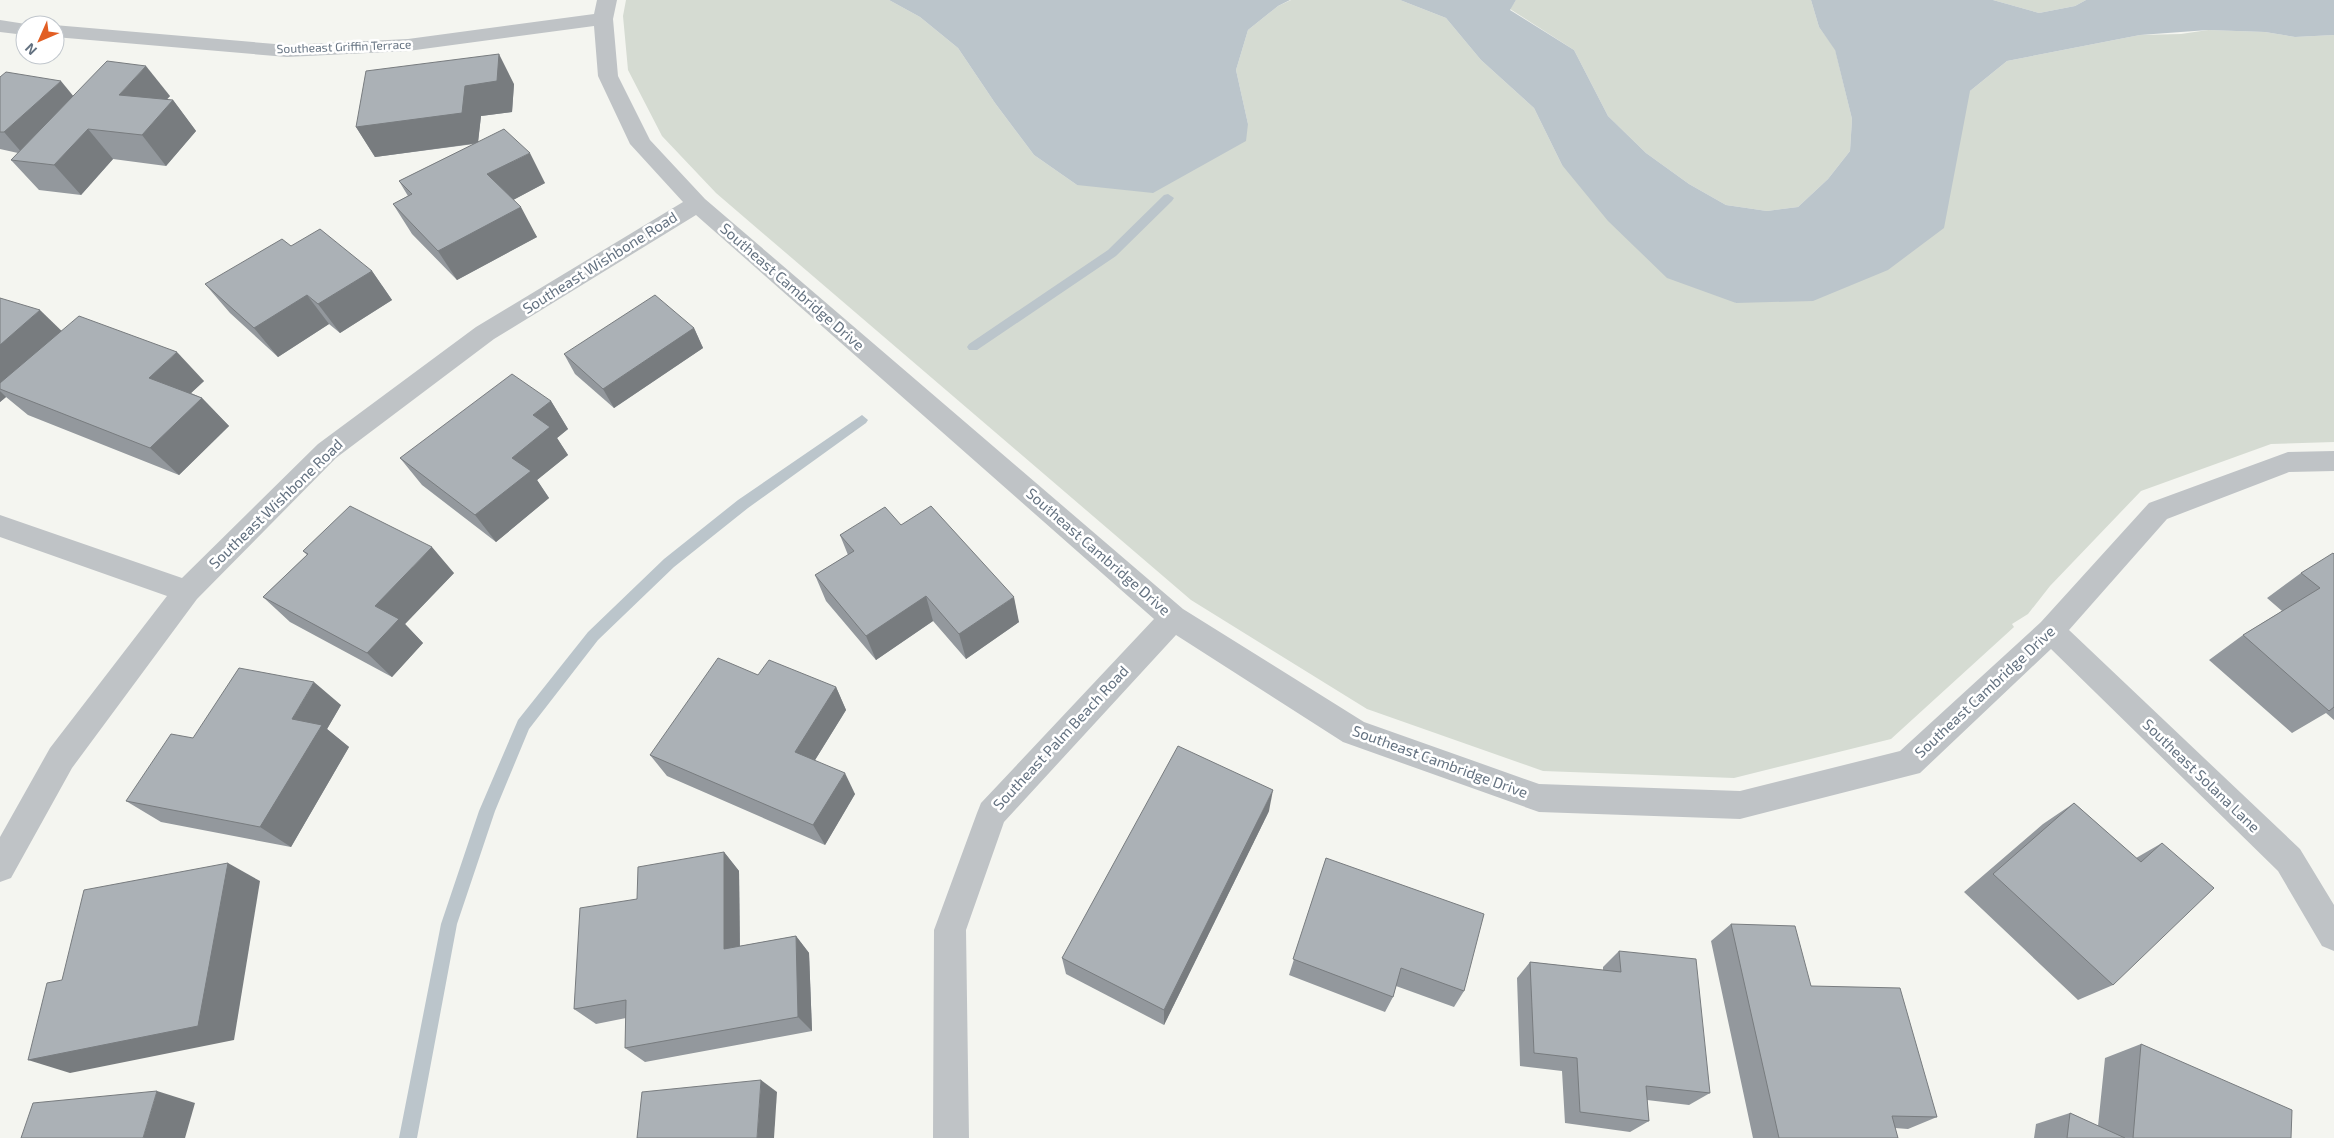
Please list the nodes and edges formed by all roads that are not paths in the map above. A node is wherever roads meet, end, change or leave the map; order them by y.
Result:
1 (605, 10) edge
2 (0, 26) edge
3 (15, 28) edge
4 (65, 32) edge
5 (697, 204) junction
6 (2334, 461) edge
7 (0, 526) edge
8 (187, 591) junction
9 (1173, 618) junction
10 (2051, 631) junction
11 (0, 867) edge
12 (2334, 935) edge
13 (951, 1138) edge

1 - 4 street, Southeast Griffin Terrace
1 - 5 street, Southeast Cambridge Drive
2 - 3 street
5 - 8 street, Southeast Wishbone Road
5 - 9 street, Southeast Cambridge Drive
6 - 10 street, Southeast Cambridge Drive
7 - 8 street
8 - 11 street, Southeast Wishbone Road
9 - 10 street, Southeast Cambridge Drive
9 - 13 street, Southeast Palm Beach Road
10 - 12 street, Southeast Solana Lane

